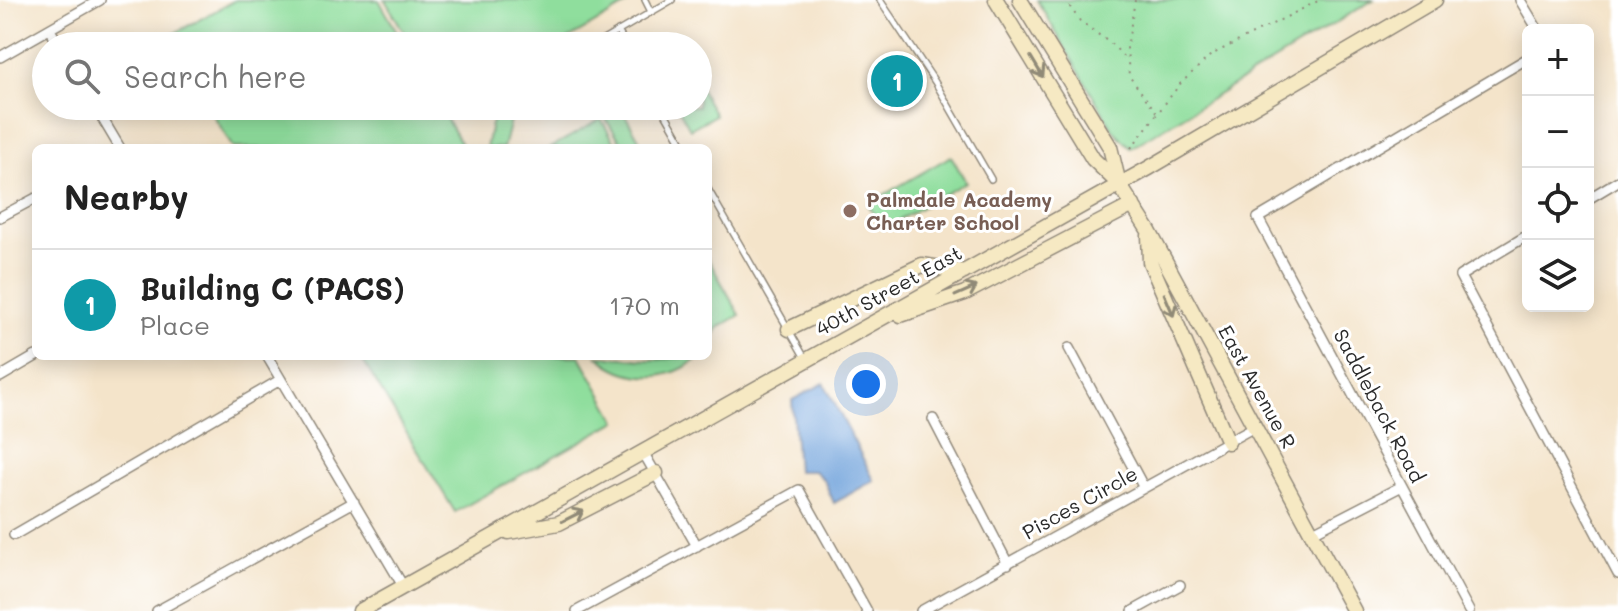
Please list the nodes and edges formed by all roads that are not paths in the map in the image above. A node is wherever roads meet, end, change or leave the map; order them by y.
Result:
1 (100, 0) edge
2 (645, 0) edge
3 (672, 0) edge
4 (880, 0) edge
5 (996, 0) edge
6 (1020, 0) edge
7 (1435, 0) edge
8 (1520, 0) edge
9 (651, 12) junction
10 (1534, 24) edge
11 (50, 30) joint
12 (618, 31) edge
13 (46, 32) edge
14 (32, 40) edge
15 (0, 57) edge
16 (1522, 62) edge
17 (103, 120) edge
18 (669, 120) edge
19 (118, 144) edge
20 (683, 144) edge
21 (991, 179) dead end
22 (1618, 181) edge
23 (1119, 184) junction
24 (1594, 195) edge
25 (712, 196) edge
26 (32, 200) edge
27 (1133, 205) junction
28 (0, 217) edge
29 (1149, 231) junction
30 (1522, 239) edge
31 (964, 272) junction
32 (867, 327) junction
33 (789, 329) junction
34 (1069, 348) dead end
35 (32, 358) edge
36 (269, 360) edge
37 (806, 360) junction
38 (0, 377) edge
39 (280, 380) junction
40 (933, 419) dead end
41 (1256, 426) junction
42 (1228, 442) junction
43 (643, 452) junction
44 (656, 473) junction
45 (1402, 486) junction
46 (1144, 488) junction
47 (354, 502) junction
48 (1313, 532) junction
49 (497, 534) junction
50 (14, 535) dead end
51 (697, 546) junction
52 (1008, 564) junction
53 (1618, 574) edge
54 (1180, 585) dead end
55 (403, 586) junction
56 (597, 606) edge
57 (157, 611) edge
58 (360, 611) edge
59 (577, 611) edge
60 (867, 611) edge
61 (921, 611) edge
62 (1133, 611) edge
63 (1354, 611) edge
64 (1469, 611) edge

1 - 11 street
2 - 9 lane
3 - 9 lane
4 - 21 lane
5 -> 23 main road, East Avenue R
6 - 23 main road, East Avenue R
7 - 23 main road, 40th Street East
8 - 10 street
9 - 12 lane
11 - 13 street
14 - 15 street
16 - 45 street, Saddleback Road
17 - 19 street
18 - 20 lane
22 - 24 street
23 - 27 main road, East Avenue R
23 - 31 main road, 40th Street East
25 - 33 lane
26 - 28 street
27 - 29 main road, East Avenue R
32 -> 27 main road
29 - 41 main road, East Avenue R
29 -> 42 main road
30 - 53 street
31 - 32 main road, 40th Street East
31 - 33 main road
32 - 37 main road, 40th Street East
33 - 37 lane
34 - 46 street
35 - 38 street
36 - 39 street
37 - 43 main road, 40th Street East
39 - 47 street
39 - 50 street
40 - 52 street
41 - 42 street, Pisces Circle
41 - 48 main road, East Avenue R
42 - 46 street, Pisces Circle
43 - 44 street
43 - 49 main road, 40th Street East
49 -> 44 main road
44 - 51 street
45 - 48 street
45 - 64 street, Saddleback Road
46 - 52 street, Pisces Circle
47 - 55 street
47 - 57 street
48 - 63 main road, East Avenue R
49 - 55 main road, 40th Street East
51 - 56 street
51 - 60 street
52 - 61 street, Pisces Circle
54 - 62 street
55 - 58 main road, 40th Street East
56 - 59 street

